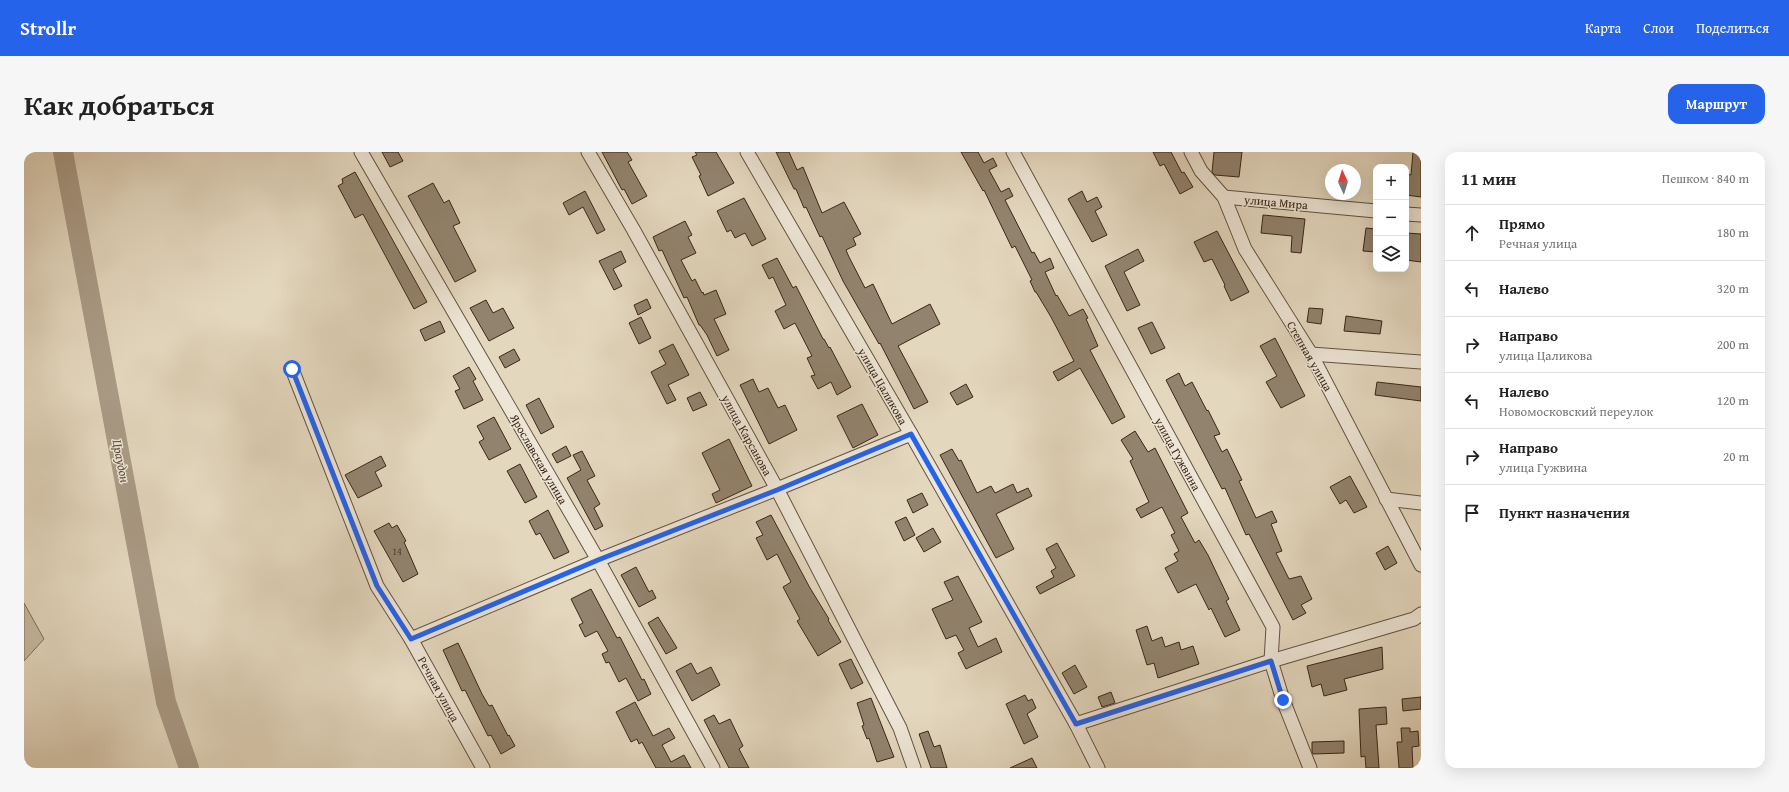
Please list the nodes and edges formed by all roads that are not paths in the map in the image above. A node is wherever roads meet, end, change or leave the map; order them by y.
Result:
1 (361, 152) edge
2 (588, 152) edge
3 (748, 152) edge
4 (1013, 152) edge
5 (1191, 152) edge
6 (1224, 197) junction
7 (1373, 211) edge
8 (1409, 214) edge
9 (1421, 215) edge
10 (1312, 354) junction
11 (1421, 362) edge
12 (292, 369) dead end
13 (911, 434) junction
14 (777, 490) junction
15 (1386, 499) junction
16 (1421, 503) edge
17 (598, 560) junction
18 (1421, 565) edge
19 (1421, 614) edge
20 (411, 639) junction
21 (1271, 661) junction
22 (1076, 724) junction
23 (483, 768) edge
24 (713, 768) edge
25 (914, 768) edge
26 (1098, 768) edge
27 (1310, 768) edge

1 - 17 street, Ярославская улица
2 - 14 street, улица Карсанова
3 - 13 street, улица Цаликова
4 - 21 street, улица Гужвина
5 - 6 street, Степная улица
6 - 7 street, улица Мира
6 - 10 street, Степная улица
8 - 9 street
10 - 11 street
10 - 15 street, Степная улица
12 - 20 street, Речная улица
13 - 14 street
13 - 22 street, улица Цаликова
14 - 17 street
14 - 25 street, улица Карсанова
15 - 16 street
15 - 18 street, Степная улица
17 - 20 street
17 - 24 street, Ярославская улица
19 - 21 street
20 - 23 street, Речная улица
21 - 22 street
21 - 27 street, улица Гужвина
22 - 26 street, улица Цаликова

